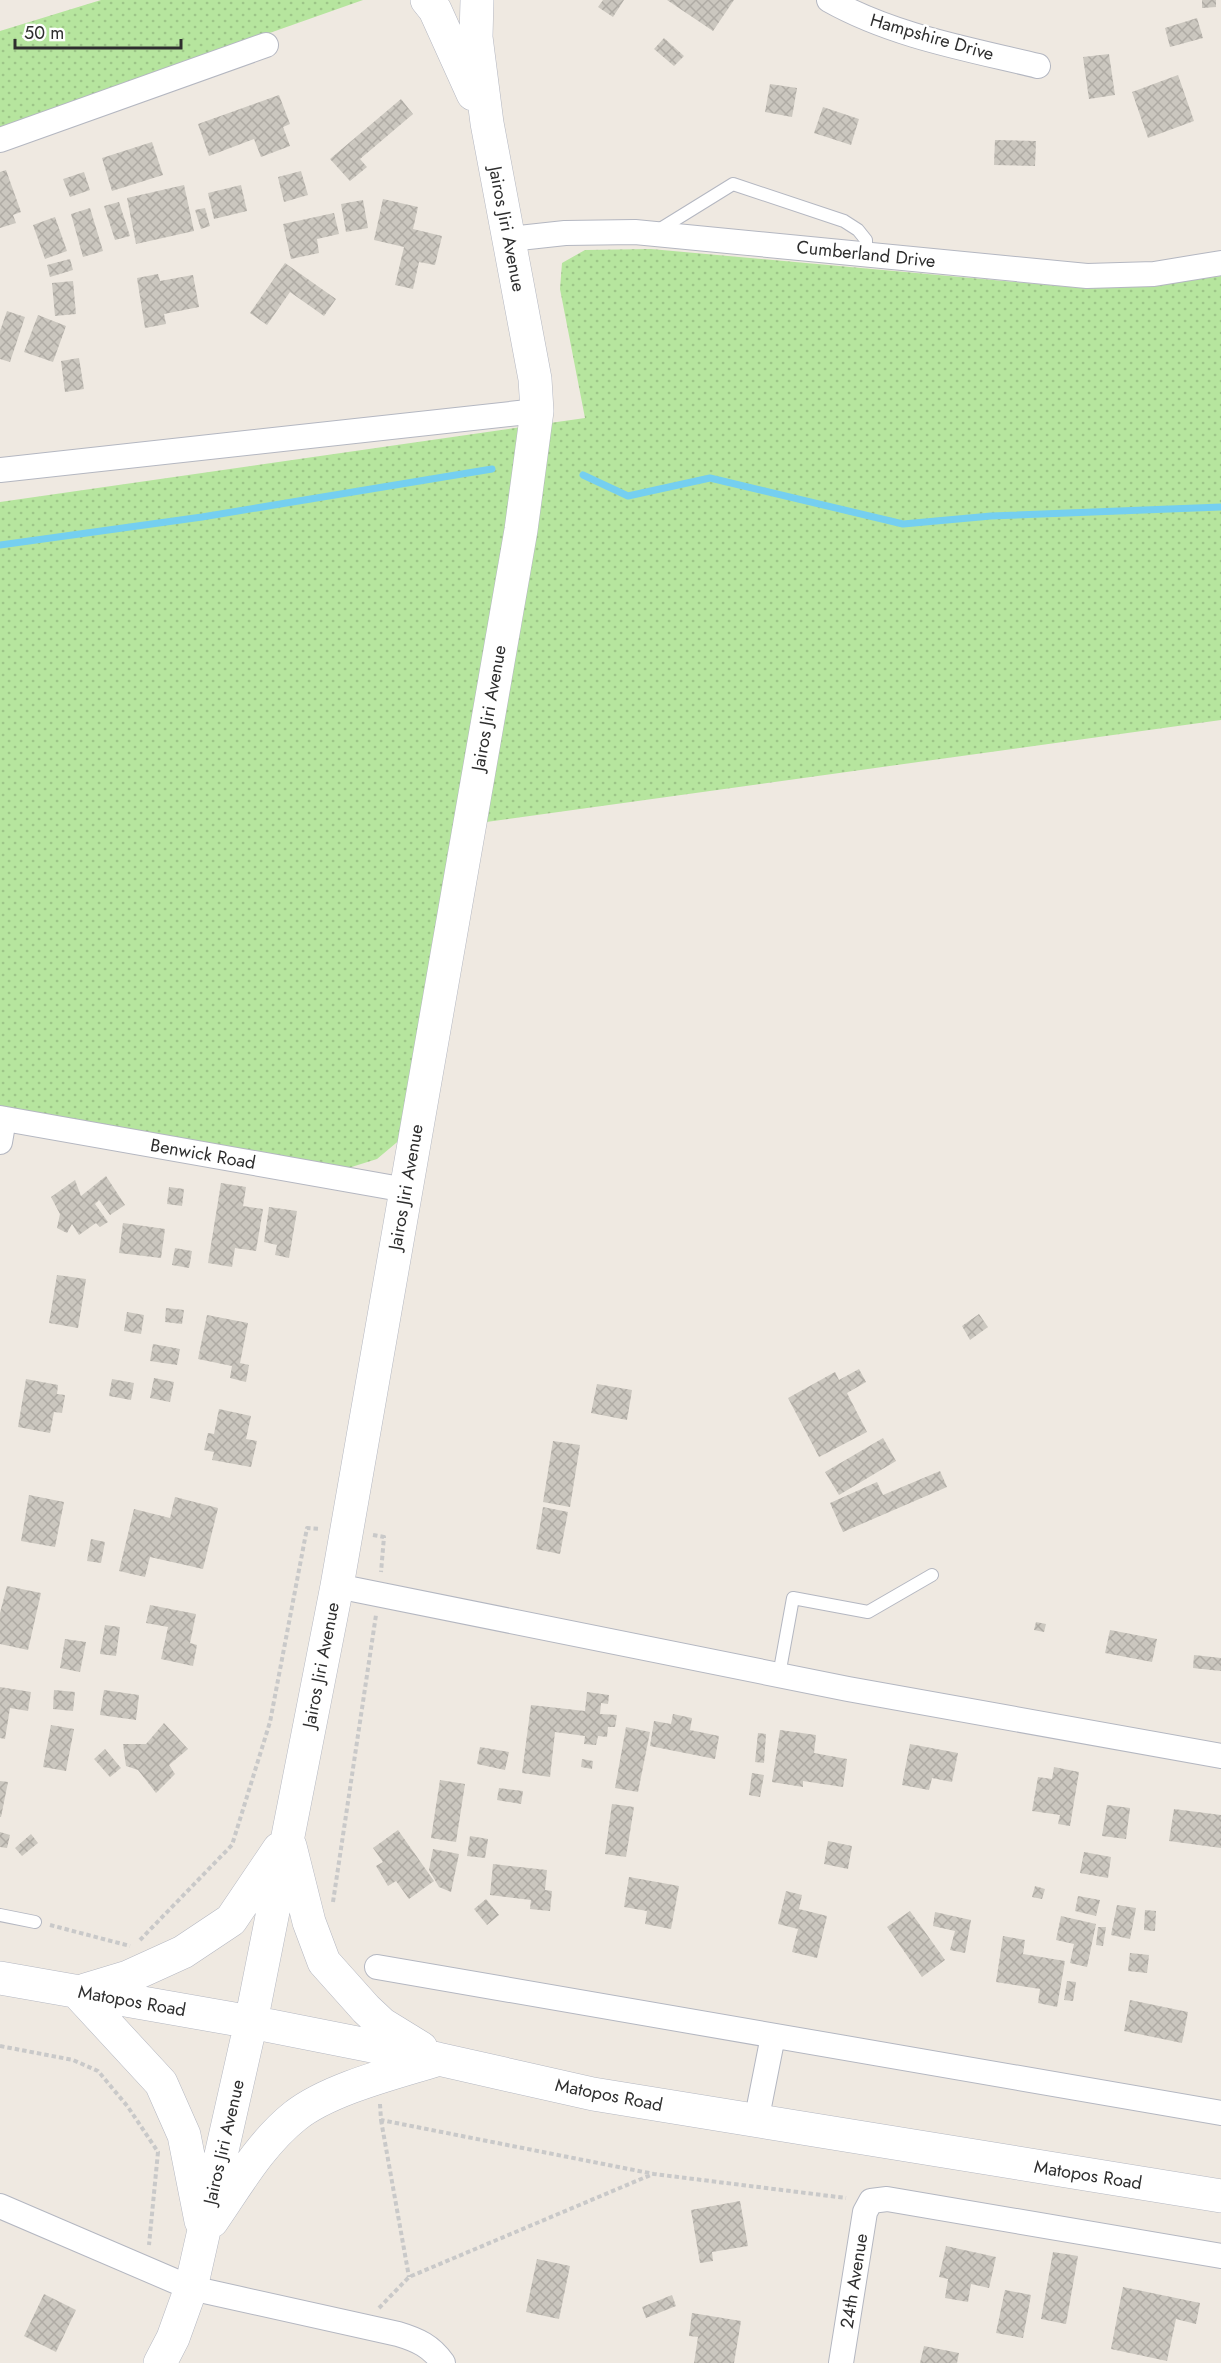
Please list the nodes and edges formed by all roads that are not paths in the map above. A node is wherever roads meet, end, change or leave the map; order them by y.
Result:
1 (428, 0) edge
2 (477, 0) edge
3 (489, 0) edge
4 (829, 0) edge
5 (476, 37) junction
6 (266, 45) dead end
7 (1038, 66) dead end
8 (487, 123) junction
9 (0, 140) edge
10 (653, 233) junction
11 (510, 239) junction
12 (866, 253) junction
13 (1221, 262) edge
14 (537, 411) junction
15 (0, 470) edge
16 (2, 1126) edge
17 (406, 1190) junction
18 (932, 1575) dead end
19 (337, 1586) junction
20 (778, 1675) junction
21 (1221, 1756) edge
22 (288, 1836) junction
23 (0, 1916) edge
24 (34, 1922) dead end
25 (377, 1967) dead end
26 (0, 1978) edge
27 (77, 1992) junction
28 (251, 2022) junction
29 (773, 2036) junction
30 (438, 2059) junction
31 (1221, 2113) edge
32 (756, 2122) junction
33 (1221, 2196) edge
34 (0, 2205) edge
35 (203, 2233) junction
36 (1221, 2256) edge
37 (191, 2288) junction
38 (160, 2363) edge
39 (442, 2363) edge
40 (841, 2363) edge

1 - 8 main road
2 - 5 main road, Jairos Jiri Avenue
3 - 5 main road
4 - 7 street, Hampshire Drive
5 - 8 main road, Jairos Jiri Avenue
6 - 9 street
8 - 11 main road, Jairos Jiri Avenue
10 - 11 street, Cumberland Drive
10 - 12 street, Cumberland Drive
10 - 12 lane
11 - 14 main road, Jairos Jiri Avenue
12 - 13 street, Cumberland Drive
14 - 15 street
14 - 17 main road, Jairos Jiri Avenue
16 - 17 street, Benwick Road
17 - 19 main road, Jairos Jiri Avenue
18 - 20 lane
19 - 20 street
19 - 22 main road, Jairos Jiri Avenue
20 - 21 street
22 - 27 main road
22 - 28 main road, Jairos Jiri Avenue
22 - 30 main road
23 - 24 lane
25 - 29 street
26 - 27 main road, Matopos Road
27 - 28 main road, Matopos Road
27 - 35 main road
28 - 30 main road, Matopos Road
28 - 35 main road, Jairos Jiri Avenue
29 - 31 street
29 - 32 street
30 - 32 main road, Matopos Road
30 - 35 main road
32 - 33 main road, Matopos Road
34 - 37 street
35 - 37 main road, Jairos Jiri Avenue
36 - 40 street, 24th Avenue
37 - 38 main road, Jairos Jiri Avenue
37 - 39 street

